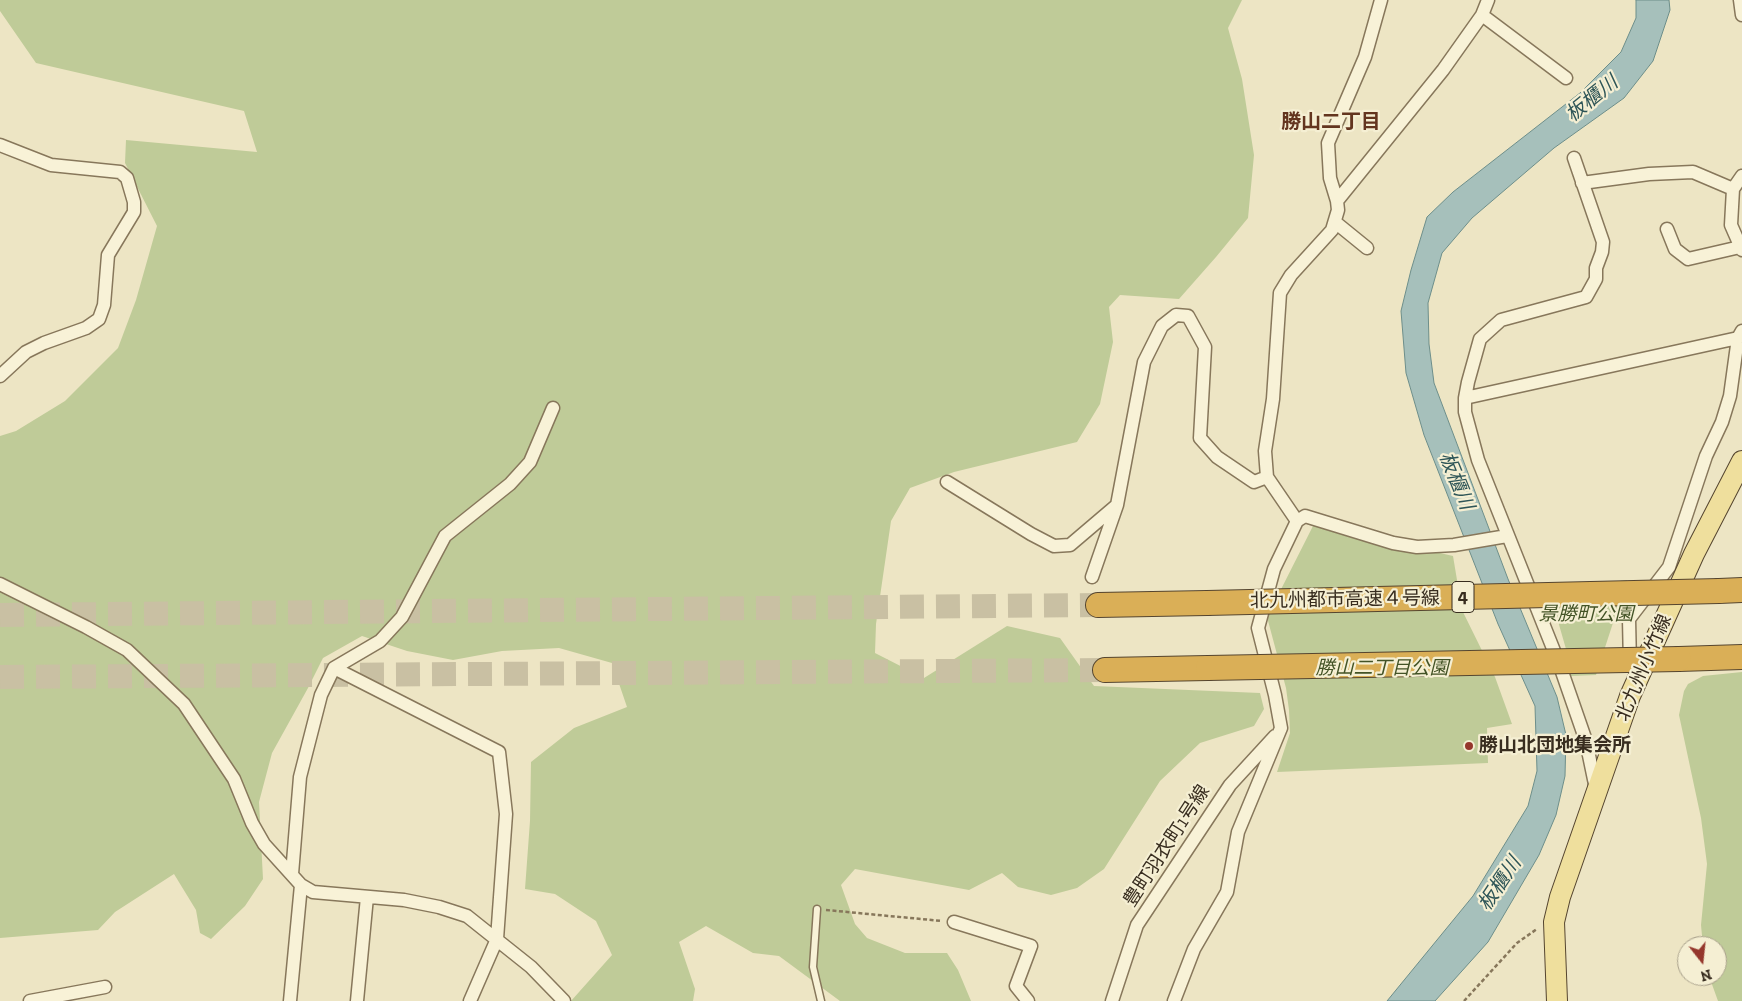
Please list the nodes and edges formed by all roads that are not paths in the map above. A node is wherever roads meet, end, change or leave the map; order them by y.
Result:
1 (1381, 0) edge
2 (1488, 0) edge
3 (1740, 0) edge
4 (1482, 15) junction
5 (1742, 16) edge
6 (1566, 78) dead end
7 (0, 145) edge
8 (1574, 158) dead end
9 (1742, 176) edge
10 (1582, 183) junction
11 (1732, 189) junction
12 (1337, 201) junction
13 (1335, 222) junction
14 (1667, 229) dead end
15 (1367, 248) dead end
16 (1741, 248) edge
17 (1740, 335) edge
18 (0, 376) edge
19 (1465, 398) junction
20 (553, 408) dead end
21 (1742, 461) edge
22 (1267, 477) junction
23 (946, 482) dead end
24 (1117, 505) junction
25 (1296, 521) junction
26 (1503, 537) junction
27 (1092, 578) dead end
28 (0, 584) edge
29 (1742, 590) edge
30 (1098, 605) tunnel mouth
31 (1742, 657) edge
32 (334, 668) junction
33 (1105, 670) tunnel mouth
34 (1630, 696) junction
35 (1281, 728) junction
36 (1597, 791) junction
37 (292, 874) junction
38 (301, 885) junction
39 (367, 897) junction
40 (817, 909) road end
41 (954, 922) road end
42 (497, 939) junction
43 (105, 987) dead end
44 (34, 1001) edge
45 (290, 1001) edge
46 (357, 1001) edge
47 (470, 1001) edge
48 (564, 1001) edge
49 (820, 1001) edge
50 (1028, 1001) edge
51 (1112, 1001) edge
52 (1174, 1001) edge
53 (1557, 1001) edge

1 - 12 street
2 - 4 street
3 - 5 street
4 - 6 street
4 - 12 street
7 - 18 street
8 - 10 street
9 - 11 street
10 - 11 street
10 - 19 street
11 - 16 street
12 - 13 street
13 - 15 street
13 - 22 street
14 - 16 street
17 - 19 street
17 - 34 street
19 - 26 street
20 - 32 street
21 - 34 main road, 北九州小竹線
22 - 24 street
22 - 25 street
23 - 24 street
24 - 27 street
25 - 26 street
25 - 35 street
26 - 36 street
28 - 37 street
29 - 30 highway, 北九州都市高速４号線 / 4, bridge
31 - 33 highway, bridge
32 - 37 street
32 - 42 street
34 - 36 main road, 北九州小竹線
35 - 51 street, 豊町羽衣町1号線
35 - 52 street
36 - 53 main road, 北九州小竹線
37 - 38 street
38 - 39 street
38 - 45 street
39 - 42 street
39 - 46 street
40 - 49 lane
41 - 50 street
42 - 47 street
42 - 48 street
43 - 44 street

